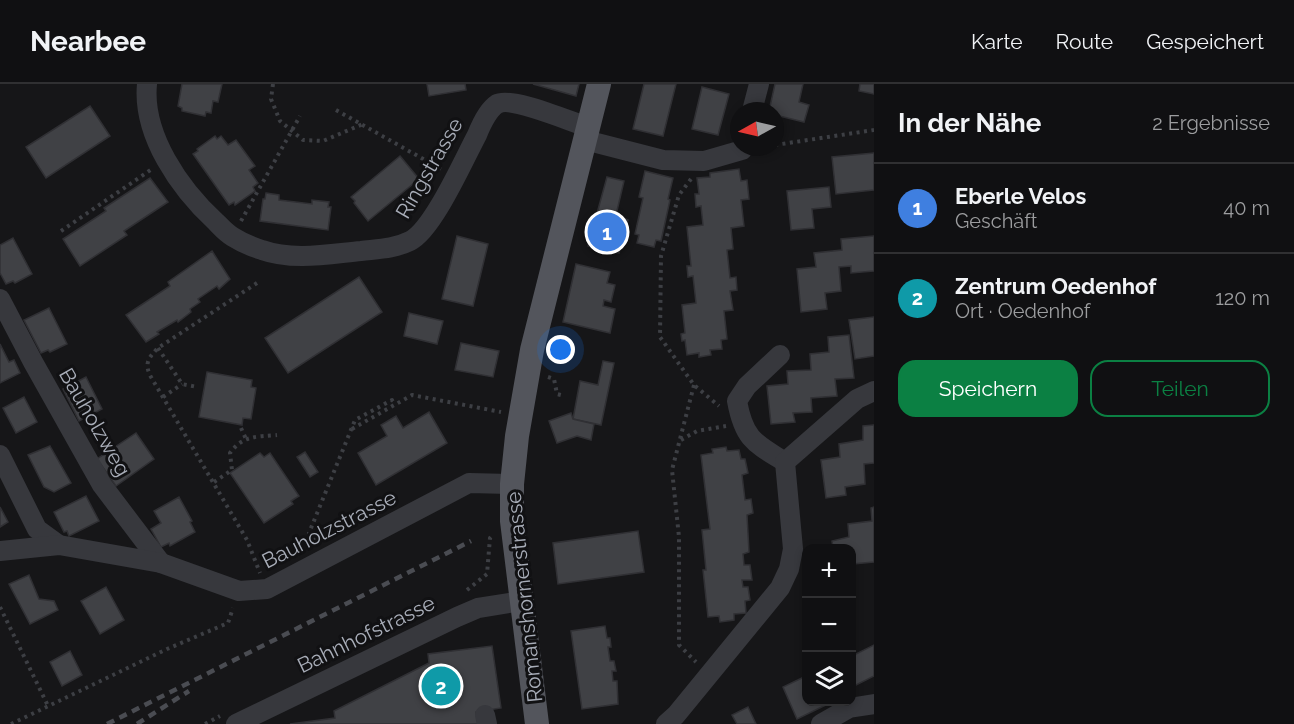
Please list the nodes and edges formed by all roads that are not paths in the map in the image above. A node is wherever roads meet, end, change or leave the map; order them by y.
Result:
1 (147, 84) edge
2 (599, 84) edge
3 (759, 84) edge
4 (754, 102) edge
5 (586, 133) junction
6 (730, 153) edge
7 (0, 298) edge
8 (780, 355) dead end
9 (874, 391) edge
10 (0, 455) edge
11 (785, 462) junction
12 (512, 484) junction
13 (59, 545) junction
14 (0, 551) edge
15 (161, 563) junction
16 (522, 601) junction
17 (874, 704) edge
18 (236, 724) edge
19 (537, 724) edge
20 (666, 724) edge
21 (821, 724) edge

1 - 5 street, Ringstrasse
2 - 5 main road, Romanshornerstrasse
3 - 4 street
5 - 6 street
5 - 12 main road, Romanshornerstrasse
7 - 15 street, Bauholzweg
8 - 11 street
9 - 11 street
10 - 13 street, Bauholzstrasse
11 - 20 street
12 - 15 street, Bauholzstrasse
12 - 16 main road, Romanshornerstrasse
13 - 14 street, Bauholzstrasse
13 - 15 street, Bauholzstrasse
16 - 18 street, Bahnhofstrasse
16 - 19 main road, Romanshornerstrasse
17 - 21 street

